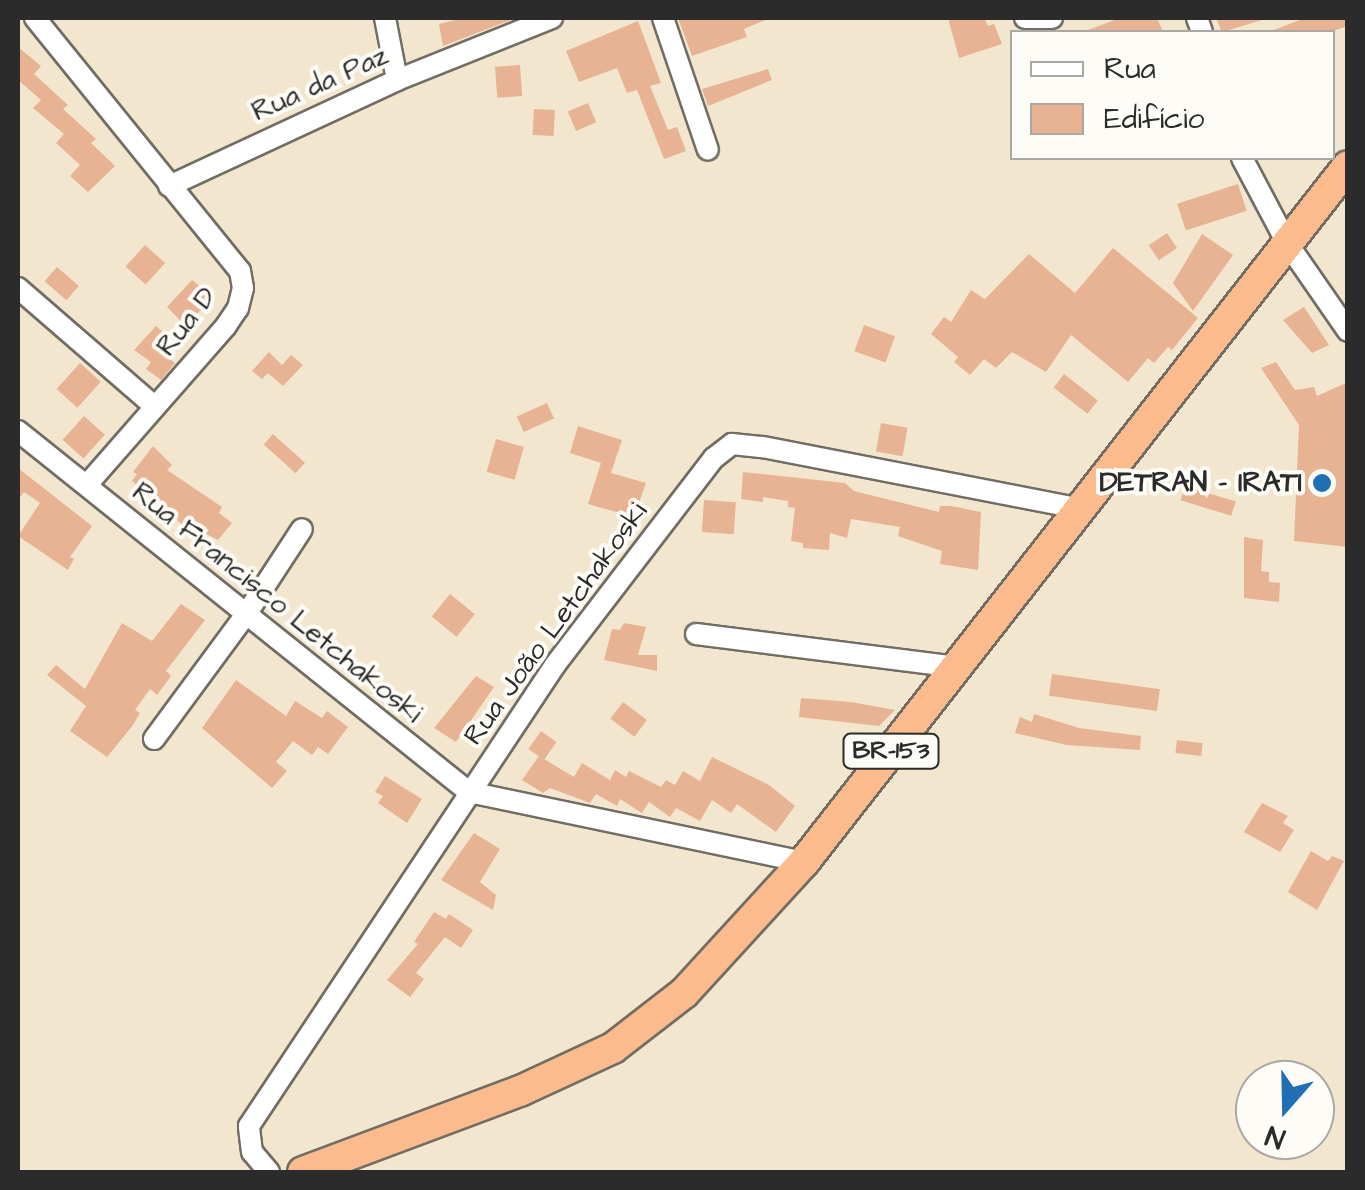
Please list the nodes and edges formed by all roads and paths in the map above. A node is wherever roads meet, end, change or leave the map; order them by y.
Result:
1 (35, 18) edge
2 (385, 18) edge
3 (552, 18) edge
4 (663, 18) edge
5 (1025, 18) edge
6 (1052, 18) edge
7 (397, 80) junction
8 (708, 150) dead end
9 (1243, 160) edge
10 (1348, 166) edge
11 (169, 186) junction
12 (1287, 244) junction
13 (18, 288) edge
14 (1348, 331) edge
15 (154, 405) junction
16 (18, 430) edge
17 (87, 485) junction
18 (1081, 509) junction
19 (302, 529) dead end
20 (247, 614) junction
21 (696, 634) dead end
22 (957, 667) junction
23 (154, 739) dead end
24 (469, 792) junction
25 (804, 862) junction
26 (269, 1172) edge
27 (303, 1172) edge

1 - 11 street
2 - 7 street
3 - 7 street, Rua da Paz
4 - 8 street
5 - 6 street
7 - 11 street, Rua da Paz
9 - 12 street
10 - 12 highway, BR-153
11 - 15 street, Rua D
12 - 14 street
12 - 18 highway, BR-153
13 - 15 street
15 - 17 street, Rua D
16 - 17 street, Rua Francisco Letchakoski
17 - 20 street, Rua Francisco Letchakoski
18 - 22 highway, BR-153
18 - 24 street, Rua João Letchakoski
19 - 20 street
20 - 23 street
20 - 24 street, Rua Francisco Letchakoski
21 - 22 street
22 - 25 highway, BR-153
24 - 25 street, Rua Francisco Letchakoski
24 - 26 street, Rua João Letchakoski
25 - 27 highway, BR-153

